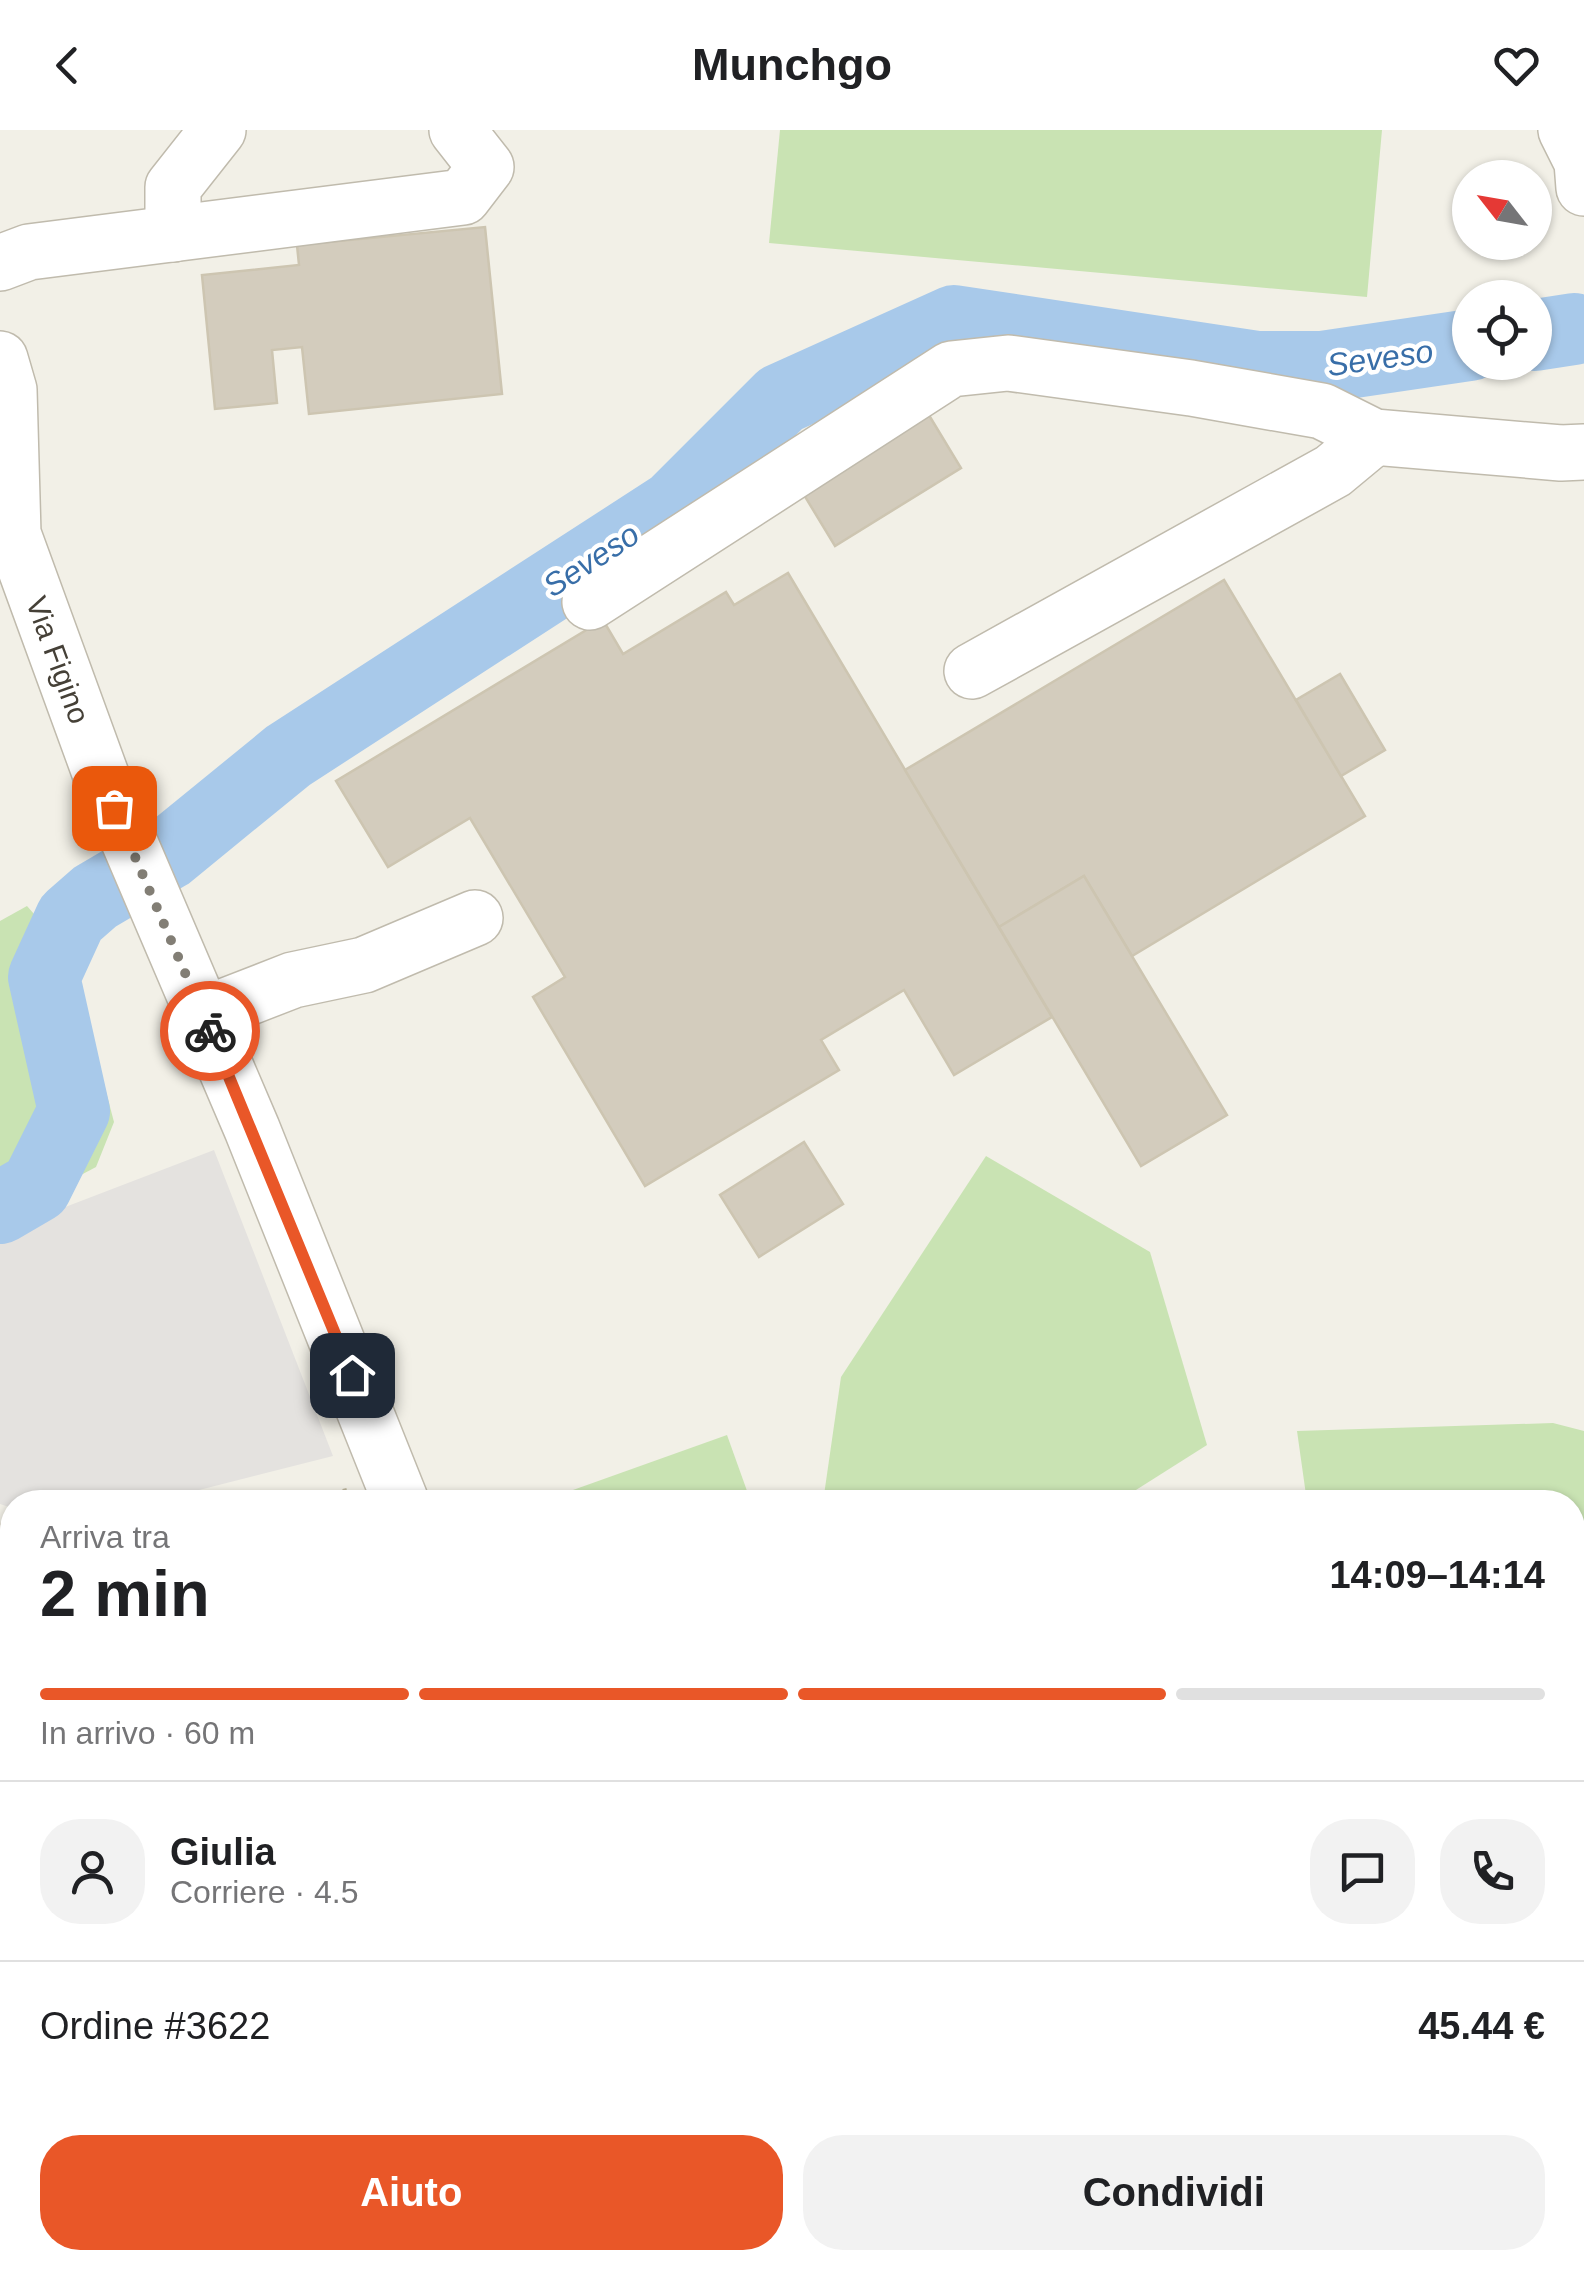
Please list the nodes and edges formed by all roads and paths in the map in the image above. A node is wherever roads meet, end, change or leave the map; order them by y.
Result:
1 (218, 130) edge
2 (457, 130) edge
3 (1566, 130) edge
4 (1584, 188) edge
5 (173, 234) junction
6 (0, 263) edge
7 (0, 359) edge
8 (1374, 437) junction
9 (1584, 452) edge
10 (590, 602) dead end
11 (972, 671) dead end
12 (474, 918) dead end
13 (202, 1015) junction
14 (396, 1490) edge

1 - 5 street
2 - 5 street
3 - 4 street
5 - 6 street
7 - 13 street, Via Figino
8 - 9 street
8 - 10 street
8 - 11 street
12 - 13 street
13 - 14 street, Via Figino

